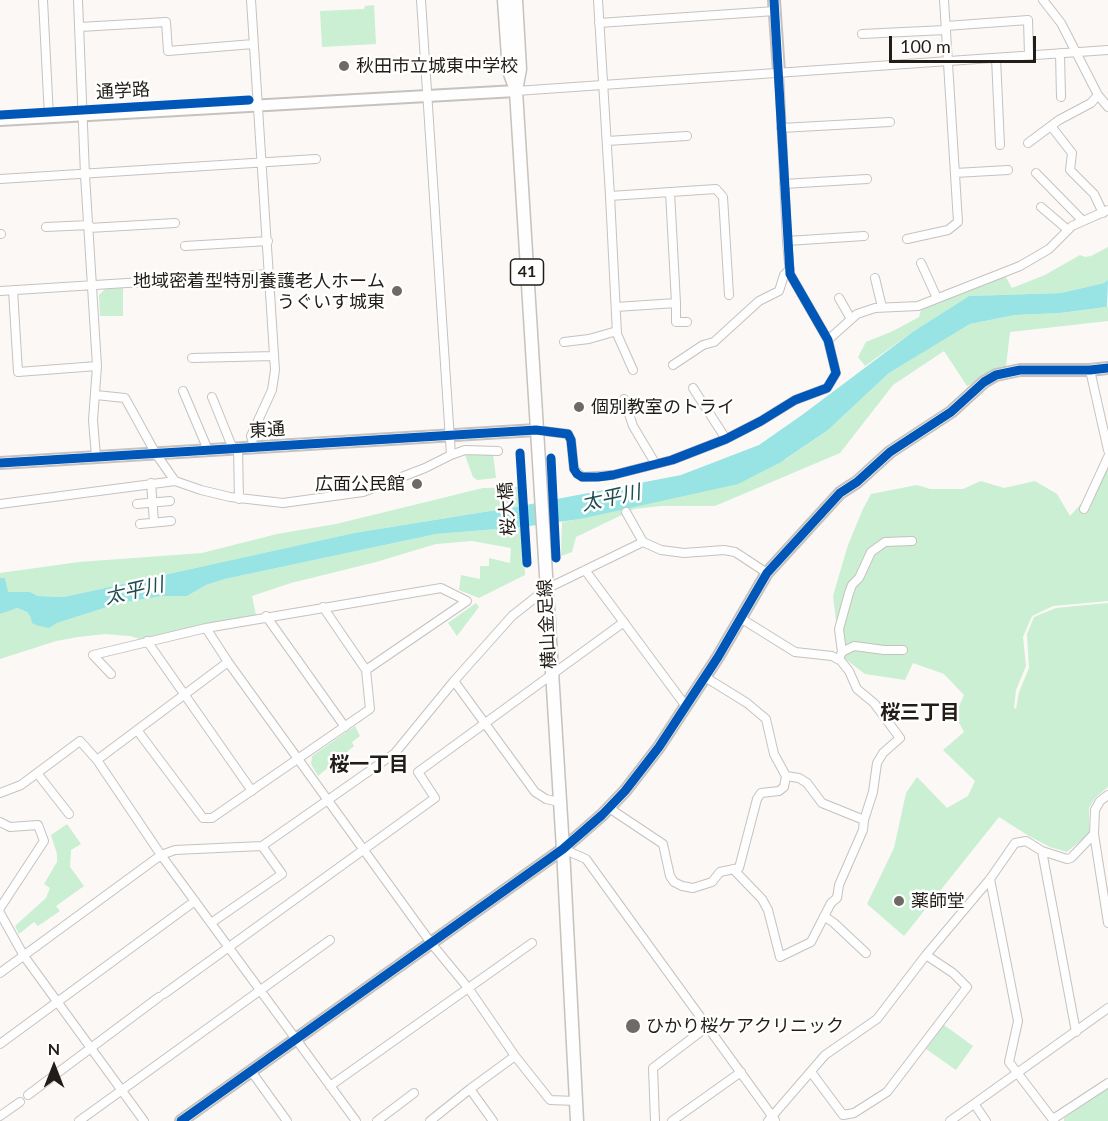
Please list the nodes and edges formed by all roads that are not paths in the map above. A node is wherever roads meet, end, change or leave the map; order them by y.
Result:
1 (43, 0) edge
2 (78, 0) edge
3 (251, 0) edge
4 (421, 0) edge
5 (504, 0) edge
6 (516, 0) edge
7 (598, 0) edge
8 (944, 0) edge
9 (1043, 0) edge
10 (775, 5) edge
11 (599, 23) junction
12 (80, 27) junction
13 (946, 28) junction
14 (862, 34) dead end
15 (253, 44) junction
16 (1108, 50) edge
17 (1077, 52) junction
18 (1060, 53) junction
19 (1029, 55) junction
20 (996, 58) junction
21 (948, 61) junction
22 (779, 72) junction
23 (602, 86) junction
24 (516, 91) junction
25 (1098, 95) junction
26 (427, 96) junction
27 (1061, 97) dead end
28 (257, 106) junction
29 (1108, 106) edge
30 (84, 116) junction
31 (49, 117) junction
32 (0, 120) edge
33 (890, 122) dead end
34 (1051, 126) junction
35 (781, 128) junction
36 (687, 136) dead end
37 (607, 141) junction
38 (1028, 143) dead end
39 (1000, 145) dead end
40 (316, 159) dead end
41 (262, 162) junction
42 (1008, 170) dead end
43 (955, 173) junction
44 (1036, 173) dead end
45 (85, 175) junction
46 (0, 179) edge
47 (867, 179) dead end
48 (784, 184) junction
49 (670, 192) junction
50 (610, 196) junction
51 (1041, 207) dead end
52 (1106, 211) edge
53 (1083, 221) junction
54 (175, 223) dead end
55 (89, 226) junction
56 (46, 227) dead end
57 (1068, 230) junction
58 (864, 236) dead end
59 (907, 239) dead end
60 (268, 241) junction
61 (787, 241) junction
62 (186, 246) dead end
63 (921, 262) dead end
64 (790, 269) junction
65 (269, 274) junction
66 (875, 278) dead end
67 (93, 284) junction
68 (13, 290) junction
69 (0, 291) edge
70 (729, 295) dead end
71 (839, 298) dead end
72 (937, 298) junction
73 (676, 303) junction
74 (616, 307) junction
75 (882, 308) junction
76 (851, 319) junction
77 (687, 322) dead end
78 (617, 331) junction
79 (828, 340) junction
80 (564, 342) dead end
81 (274, 356) junction
82 (192, 358) dead end
83 (673, 365) dead end
84 (97, 366) junction
85 (1108, 368) edge
86 (633, 370) dead end
87 (1090, 370) junction
88 (693, 388) dead end
89 (183, 392) dead end
90 (96, 395) junction
91 (212, 397) dead end
92 (624, 399) dead end
93 (536, 430) junction
94 (449, 435) junction
95 (726, 439) junction
96 (254, 447) junction
97 (235, 449) junction
98 (208, 450) junction
99 (1108, 450) edge
100 (498, 451) dead end
101 (156, 454) junction
102 (451, 455) junction
103 (96, 457) junction
104 (1108, 458) edge
105 (0, 463) edge
106 (655, 463) junction
107 (174, 481) junction
108 (151, 483) junction
109 (239, 499) junction
110 (170, 501) dead end
111 (153, 502) junction
112 (0, 504) edge
113 (137, 504) dead end
114 (1084, 509) dead end
115 (627, 512) dead end
116 (171, 521) dead end
117 (154, 522) junction
118 (140, 524) dead end
119 (912, 541) dead end
120 (643, 542) junction
121 (585, 570) junction
122 (767, 573) junction
123 (546, 589) junction
124 (323, 607) junction
125 (266, 616) junction
126 (742, 619) junction
127 (624, 622) junction
128 (206, 628) junction
129 (147, 641) junction
130 (903, 650) dead end
131 (840, 656) junction
132 (228, 662) junction
133 (366, 670) junction
134 (111, 674) dead end
135 (550, 675) junction
136 (705, 676) junction
137 (454, 681) junction
138 (185, 694) junction
139 (685, 705) junction
140 (486, 723) junction
141 (345, 727) junction
142 (137, 730) junction
143 (298, 759) junction
144 (97, 760) junction
145 (37, 773) junction
146 (786, 776) junction
147 (252, 791) junction
148 (0, 793) edge
149 (1108, 795) edge
150 (328, 800) junction
151 (559, 802) junction
152 (609, 808) junction
153 (69, 814) dead end
154 (864, 820) junction
155 (0, 822) edge
156 (1094, 834) junction
157 (262, 846) junction
158 (562, 849) junction
159 (364, 850) junction
160 (1041, 851) junction
161 (161, 855) junction
162 (733, 870) junction
163 (990, 879) junction
164 (195, 901) junction
165 (1107, 907) edge
166 (0, 908) edge
167 (0, 913) edge
168 (824, 916) junction
169 (211, 923) junction
170 (1108, 923) edge
171 (330, 940) dead end
172 (431, 942) junction
173 (532, 942) dead end
174 (228, 946) junction
175 (866, 953) dead end
176 (926, 955) junction
177 (24, 956) junction
178 (0, 973) edge
179 (469, 989) junction
180 (261, 990) junction
181 (58, 1002) junction
182 (1108, 1008) edge
183 (708, 1026) junction
184 (1076, 1032) junction
185 (296, 1039) junction
186 (0, 1044) edge
187 (92, 1048) junction
188 (515, 1056) junction
189 (251, 1071) junction
190 (741, 1072) junction
191 (811, 1072) junction
192 (1019, 1073) junction
193 (1108, 1083) edge
194 (330, 1086) junction
195 (470, 1089) junction
196 (122, 1090) junction
197 (414, 1093) dead end
198 (28, 1095) dead end
199 (576, 1101) junction
200 (20, 1102) dead end
201 (975, 1105) junction
202 (0, 1116) edge
203 (772, 1120) edge
204 (1053, 1120) edge
205 (79, 1121) edge
206 (144, 1121) edge
207 (181, 1121) edge
208 (287, 1121) edge
209 (356, 1121) edge
210 (377, 1121) edge
211 (430, 1121) edge
212 (493, 1121) edge
213 (577, 1121) edge
214 (655, 1121) edge
215 (672, 1121) edge
216 (950, 1121) edge
217 (986, 1121) edge

1 - 31 street
2 - 12 street
3 - 15 street
4 - 26 street
5 - 24 main road, 横山金足線 / 41
6 - 24 main road, 横山金足線 / 41
7 - 11 street
8 - 13 street
9 - 17 street
10 - 11 street
10 - 22 street
11 - 23 street
12 - 15 street
12 - 30 street
13 - 14 street
13 - 19 street
13 - 21 street
15 - 28 street
16 - 17 street
17 - 18 street
17 - 25 street
18 - 19 street
18 - 27 street
19 - 20 street
20 - 21 street
20 - 39 street
21 - 22 street
21 - 43 street
22 - 23 street
22 - 35 street
23 - 24 street
23 - 37 street
24 - 26 street
24 - 93 main road, 横山金足線 / 41
25 - 29 street
25 - 34 street
26 - 28 street
26 - 94 street
28 - 30 street
28 - 41 street
30 - 31 street
30 - 45 street
31 - 32 street
33 - 35 street
34 - 38 street
34 - 52 street
35 - 48 street
36 - 37 street
37 - 50 street
40 - 41 street
41 - 45 street
41 - 60 street
42 - 43 street
43 - 59 street
44 - 53 street
45 - 46 street
45 - 55 street
47 - 48 street
48 - 61 street
49 - 50 street
49 - 70 street
49 - 73 street
50 - 74 street
51 - 57 street
52 - 53 street
53 - 57 street
54 - 55 street
55 - 56 street
55 - 67 street
57 - 72 street
58 - 61 street
60 - 62 street
60 - 65 street
61 - 64 street
63 - 72 street
64 - 79 street
64 - 83 street
65 - 67 street
65 - 81 street
66 - 75 street
67 - 68 street
67 - 84 street
68 - 69 street
68 - 84 street
71 - 76 street
72 - 75 street
73 - 74 street
73 - 77 street
74 - 78 street
75 - 76 street
76 - 79 street
78 - 80 street
78 - 86 street
79 - 95 street
81 - 82 street
81 - 96 street
84 - 90 street
85 - 87 street
87 - 99 street
87 - 122 street
88 - 95 street
89 - 98 street
90 - 101 street
90 - 103 street
91 - 97 street
92 - 106 street
93 - 94 street, 東通
93 - 106 street
93 - 123 main road, 横山金足線 / 41
94 - 96 street, 東通
94 - 102 street
95 - 106 street
96 - 97 street, 東通
97 - 98 street, 東通
97 - 109 street
98 - 101 street, 東通
100 - 102 street
101 - 103 street, 東通
101 - 107 street
102 - 109 street
103 - 105 street, 東通
104 - 114 street
107 - 108 street
107 - 109 street
108 - 111 street
108 - 112 street
110 - 111 street
111 - 113 street
111 - 117 street
115 - 120 street
116 - 117 street
117 - 118 street
119 - 131 street
120 - 121 street
120 - 122 street
121 - 123 street
121 - 127 street
122 - 126 street
123 - 135 main road, 横山金足線 / 41
123 - 137 street
124 - 125 street
124 - 133 street
124 - 133 street
125 - 128 street
125 - 141 street
126 - 131 street
126 - 136 street
127 - 135 street
127 - 139 street
128 - 129 street
128 - 132 street
129 - 134 street
129 - 138 street
130 - 131 street
131 - 154 street
132 - 138 street
132 - 143 street
133 - 141 street
135 - 140 street
135 - 151 main road, 横山金足線 / 41
136 - 139 street
136 - 146 street
137 - 140 street
137 - 150 street
138 - 142 street
138 - 147 street
139 - 152 street
140 - 151 street
140 - 159 street
141 - 143 street
142 - 144 street
142 - 147 street
143 - 147 street
143 - 150 street
144 - 145 street
144 - 161 street
145 - 148 street
145 - 153 street
146 - 154 street
146 - 162 street
149 - 156 street
150 - 157 street
150 - 159 street
151 - 158 main road, 横山金足線 / 41
152 - 158 street
152 - 162 street
154 - 168 street
155 - 166 street
156 - 160 street
156 - 165 street
157 - 161 street
157 - 169 street
158 - 172 street
158 - 183 street
158 - 199 main road, 横山金足線 / 41
159 - 172 street
159 - 174 street
160 - 163 street
160 - 184 street
161 - 164 street
161 - 177 street
162 - 168 street
163 - 176 street
163 - 192 street
164 - 169 street
164 - 181 street
165 - 170 street
167 - 177 street
168 - 175 street
169 - 174 street
171 - 180 street
172 - 179 street
172 - 185 street
173 - 179 street
174 - 180 street
174 - 187 street
176 - 191 street
176 - 191 street
177 - 178 street
177 - 181 street
179 - 188 street
179 - 194 street
180 - 185 street
180 - 196 street
181 - 186 street
181 - 187 street
182 - 184 street
183 - 190 street
183 - 214 street
184 - 192 street
185 - 189 street
185 - 194 street
187 - 196 street
187 - 198 street
188 - 195 street
188 - 199 street
189 - 207 street
189 - 208 street
190 - 203 street
190 - 215 street
191 - 203 street
192 - 201 street
192 - 204 street
193 - 204 street
194 - 209 street
195 - 211 street
195 - 212 street
196 - 205 street
196 - 206 street
197 - 210 street
199 - 213 main road, 横山金足線 / 41
200 - 202 street
201 - 216 street
201 - 217 street

